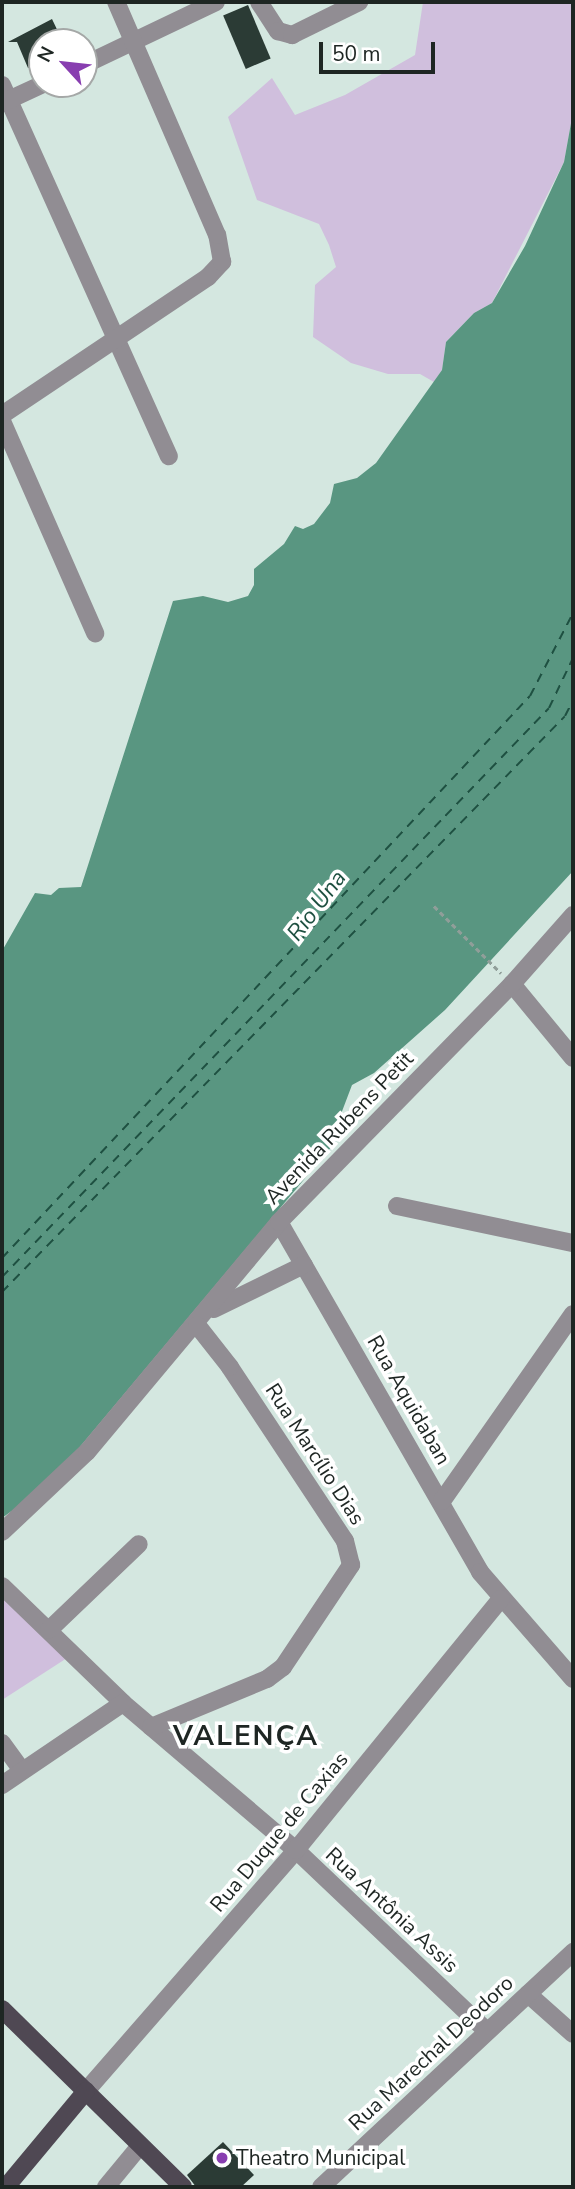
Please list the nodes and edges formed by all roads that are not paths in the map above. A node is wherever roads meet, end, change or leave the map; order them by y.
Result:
1 (116, 2) edge
2 (216, 2) edge
3 (259, 2) edge
4 (359, 2) edge
5 (134, 42) junction
6 (98, 59) edge
7 (28, 89) edge
8 (4, 96) edge
9 (114, 339) junction
10 (2, 415) edge
11 (2, 421) edge
12 (169, 456) dead end
13 (95, 633) dead end
14 (573, 915) edge
15 (512, 984) junction
16 (573, 1058) edge
17 (397, 1206) dead end
18 (279, 1222) junction
19 (573, 1243) edge
20 (304, 1265) junction
21 (573, 1314) edge
22 (202, 1319) junction
23 (442, 1501) junction
24 (2, 1532) edge
25 (139, 1544) dead end
26 (2, 1586) edge
27 (501, 1599) junction
28 (49, 1630) junction
29 (573, 1679) edge
30 (123, 1703) junction
31 (151, 1727) junction
32 (2, 1743) edge
33 (22, 1771) junction
34 (2, 1786) edge
35 (296, 1850) junction
36 (573, 1952) edge
37 (528, 1994) junction
38 (2, 2009) edge
39 (487, 2031) junction
40 (573, 2034) edge
41 (86, 2091) junction
42 (139, 2147) junction
43 (6, 2187) edge
44 (106, 2187) edge
45 (183, 2187) edge
46 (321, 2187) edge

1 - 5 street
2 - 5 street
3 - 4 street
5 - 6 street
5 - 9 street
7 - 8 street
8 - 9 street
9 - 10 street
9 - 12 street
11 - 13 street
14 - 15 street, Avenida Rubens Petit
15 - 16 street
15 - 18 street, Avenida Rubens Petit
17 - 19 street
18 - 20 street, Rua Aquidaban
18 - 22 street, Avenida Rubens Petit
20 - 22 street, Avenida Rubens Petit
20 - 23 street, Rua Aquidaban
21 - 23 street
22 - 24 street, Avenida Rubens Petit
22 - 31 street, Rua Marcílio Dias
23 - 27 street, Rua Aquidaban
25 - 28 street
26 - 28 street, Rua Antônia Assis
27 - 29 street, Rua Aquidaban
27 - 35 street, Rua Duque de Caxias
28 - 30 street, Rua Antônia Assis
30 - 31 street, Rua Antônia Assis
30 - 33 street
31 - 35 street, Rua Antônia Assis
32 - 33 street
33 - 34 street
35 - 39 street, Rua Antônia Assis
35 - 41 street, Rua Duque de Caxias
36 - 37 street, Rua Marechal Deodoro
37 - 39 street, Rua Marechal Deodoro
37 - 40 street
38 - 41 main road
39 - 46 street, Rua Marechal Deodoro
41 - 42 main road
41 - 43 main road
42 - 44 street
42 - 45 main road

